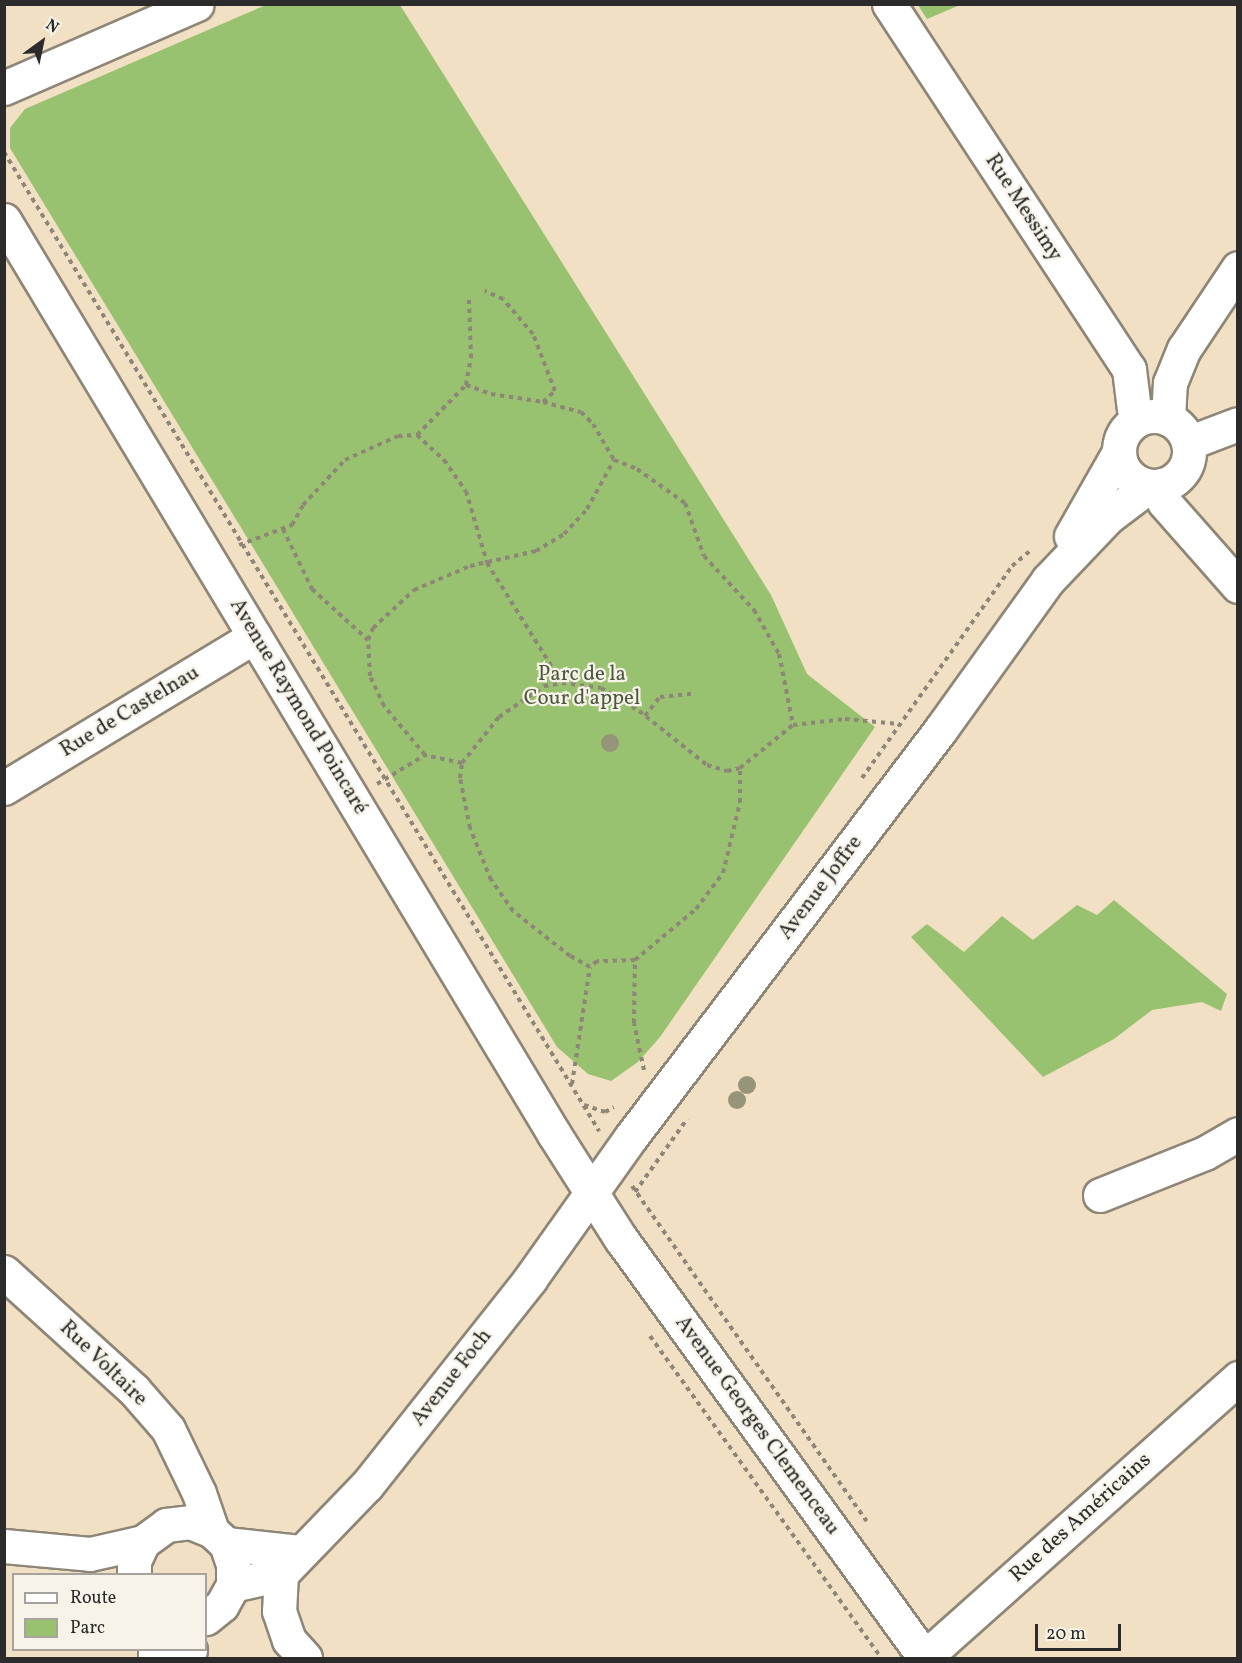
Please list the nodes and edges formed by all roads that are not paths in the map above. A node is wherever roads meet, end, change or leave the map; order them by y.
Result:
1 (197, 4) edge
2 (889, 4) edge
3 (4, 88) edge
4 (4, 220) edge
5 (1238, 268) edge
6 (1238, 424) edge
7 (1165, 427) junction
8 (1119, 452) junction
9 (1155, 486) junction
10 (1048, 580) junction
11 (1238, 586) edge
12 (255, 636) junction
13 (4, 788) edge
14 (1238, 1134) edge
15 (592, 1193) junction
16 (1100, 1195) dead end
17 (4, 1272) edge
18 (1238, 1378) edge
19 (184, 1467) junction
20 (154, 1534) junction
21 (219, 1538) junction
22 (4, 1546) edge
23 (90, 1554) junction
24 (291, 1563) junction
25 (118, 1573) edge
26 (134, 1573) edge
27 (233, 1585) junction
28 (207, 1617) edge
29 (925, 1658) edge
30 (305, 1659) edge

1 - 3 street
2 - 7 street, Rue Messimy
4 - 12 street, Avenue Raymond Poincaré
5 - 7 street
6 - 7 street
7 - 8 street
7 - 9 street
8 - 9 street
8 - 10 street, Avenue Joffre
9 - 10 street, Avenue Joffre
9 - 11 street
10 - 15 street, Avenue Joffre
12 - 13 street, Rue de Castelnau
12 - 15 street, Avenue Raymond Poincaré
14 - 16 street
15 - 24 street, Avenue Foch
15 - 29 street, Avenue Georges Clemenceau
17 - 19 street, Rue Voltaire
18 - 29 street, Rue des Américains
19 - 20 street
19 - 21 street, Rue Voltaire
20 - 21 street
20 - 23 street
20 - 26 street
21 - 24 street
21 - 27 street, Rue Voltaire
22 - 23 street
23 - 25 street
24 - 27 street, Avenue Foch
24 - 30 street
27 - 28 street

